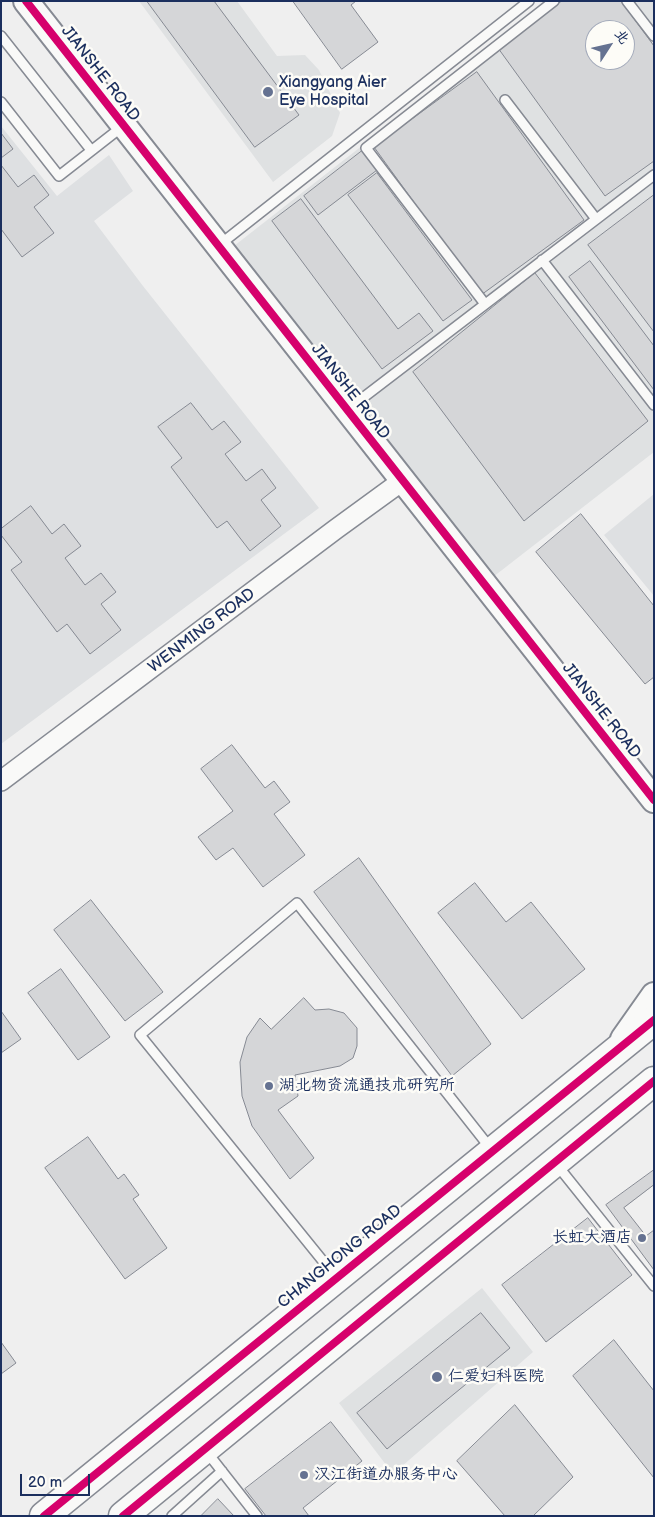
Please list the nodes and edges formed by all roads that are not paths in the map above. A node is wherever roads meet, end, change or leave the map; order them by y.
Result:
1 (26, 1) edge
2 (529, 1) edge
3 (554, 1) edge
4 (627, 1) edge
5 (1, 36) edge
6 (654, 36) edge
7 (505, 100) dead end
8 (1, 102) edge
9 (123, 126) junction
10 (91, 150) junction
11 (654, 175) edge
12 (596, 219) junction
13 (218, 246) junction
14 (542, 260) junction
15 (485, 304) junction
16 (654, 405) edge
17 (347, 410) junction
18 (402, 481) junction
19 (1, 781) edge
20 (654, 800) edge
21 (654, 995) edge
22 (654, 1020) edge
23 (613, 1054) junction
24 (647, 1088) edge
25 (493, 1151) junction
26 (555, 1162) junction
27 (336, 1278) junction
28 (654, 1286) edge
29 (205, 1449) junction
30 (222, 1471) junction
31 (44, 1516) edge
32 (123, 1516) edge
33 (172, 1516) edge
34 (256, 1516) edge

1 - 9 street, JIANSHE ROAD
2 - 13 lane
3 - 15 lane
4 - 6 lane
5 - 10 lane
7 - 12 lane
8 - 10 lane
9 - 10 lane
9 - 13 street, JIANSHE ROAD
11 - 12 lane
12 - 14 lane
13 - 17 street, JIANSHE ROAD
14 - 15 lane
14 - 16 lane
15 - 17 lane
17 - 18 street, JIANSHE ROAD
18 - 19 street, WENMING ROAD
18 - 20 street, JIANSHE ROAD
21 - 23 street
22 - 23 highway, CHANGHONG ROAD
23 - 25 highway, CHANGHONG ROAD
24 - 26 highway
25 - 27 highway, CHANGHONG ROAD
25 - 27 lane
26 - 28 lane
26 - 29 highway
27 - 31 highway, CHANGHONG ROAD
29 - 30 lane
29 - 32 highway
30 - 33 lane
30 - 34 lane

